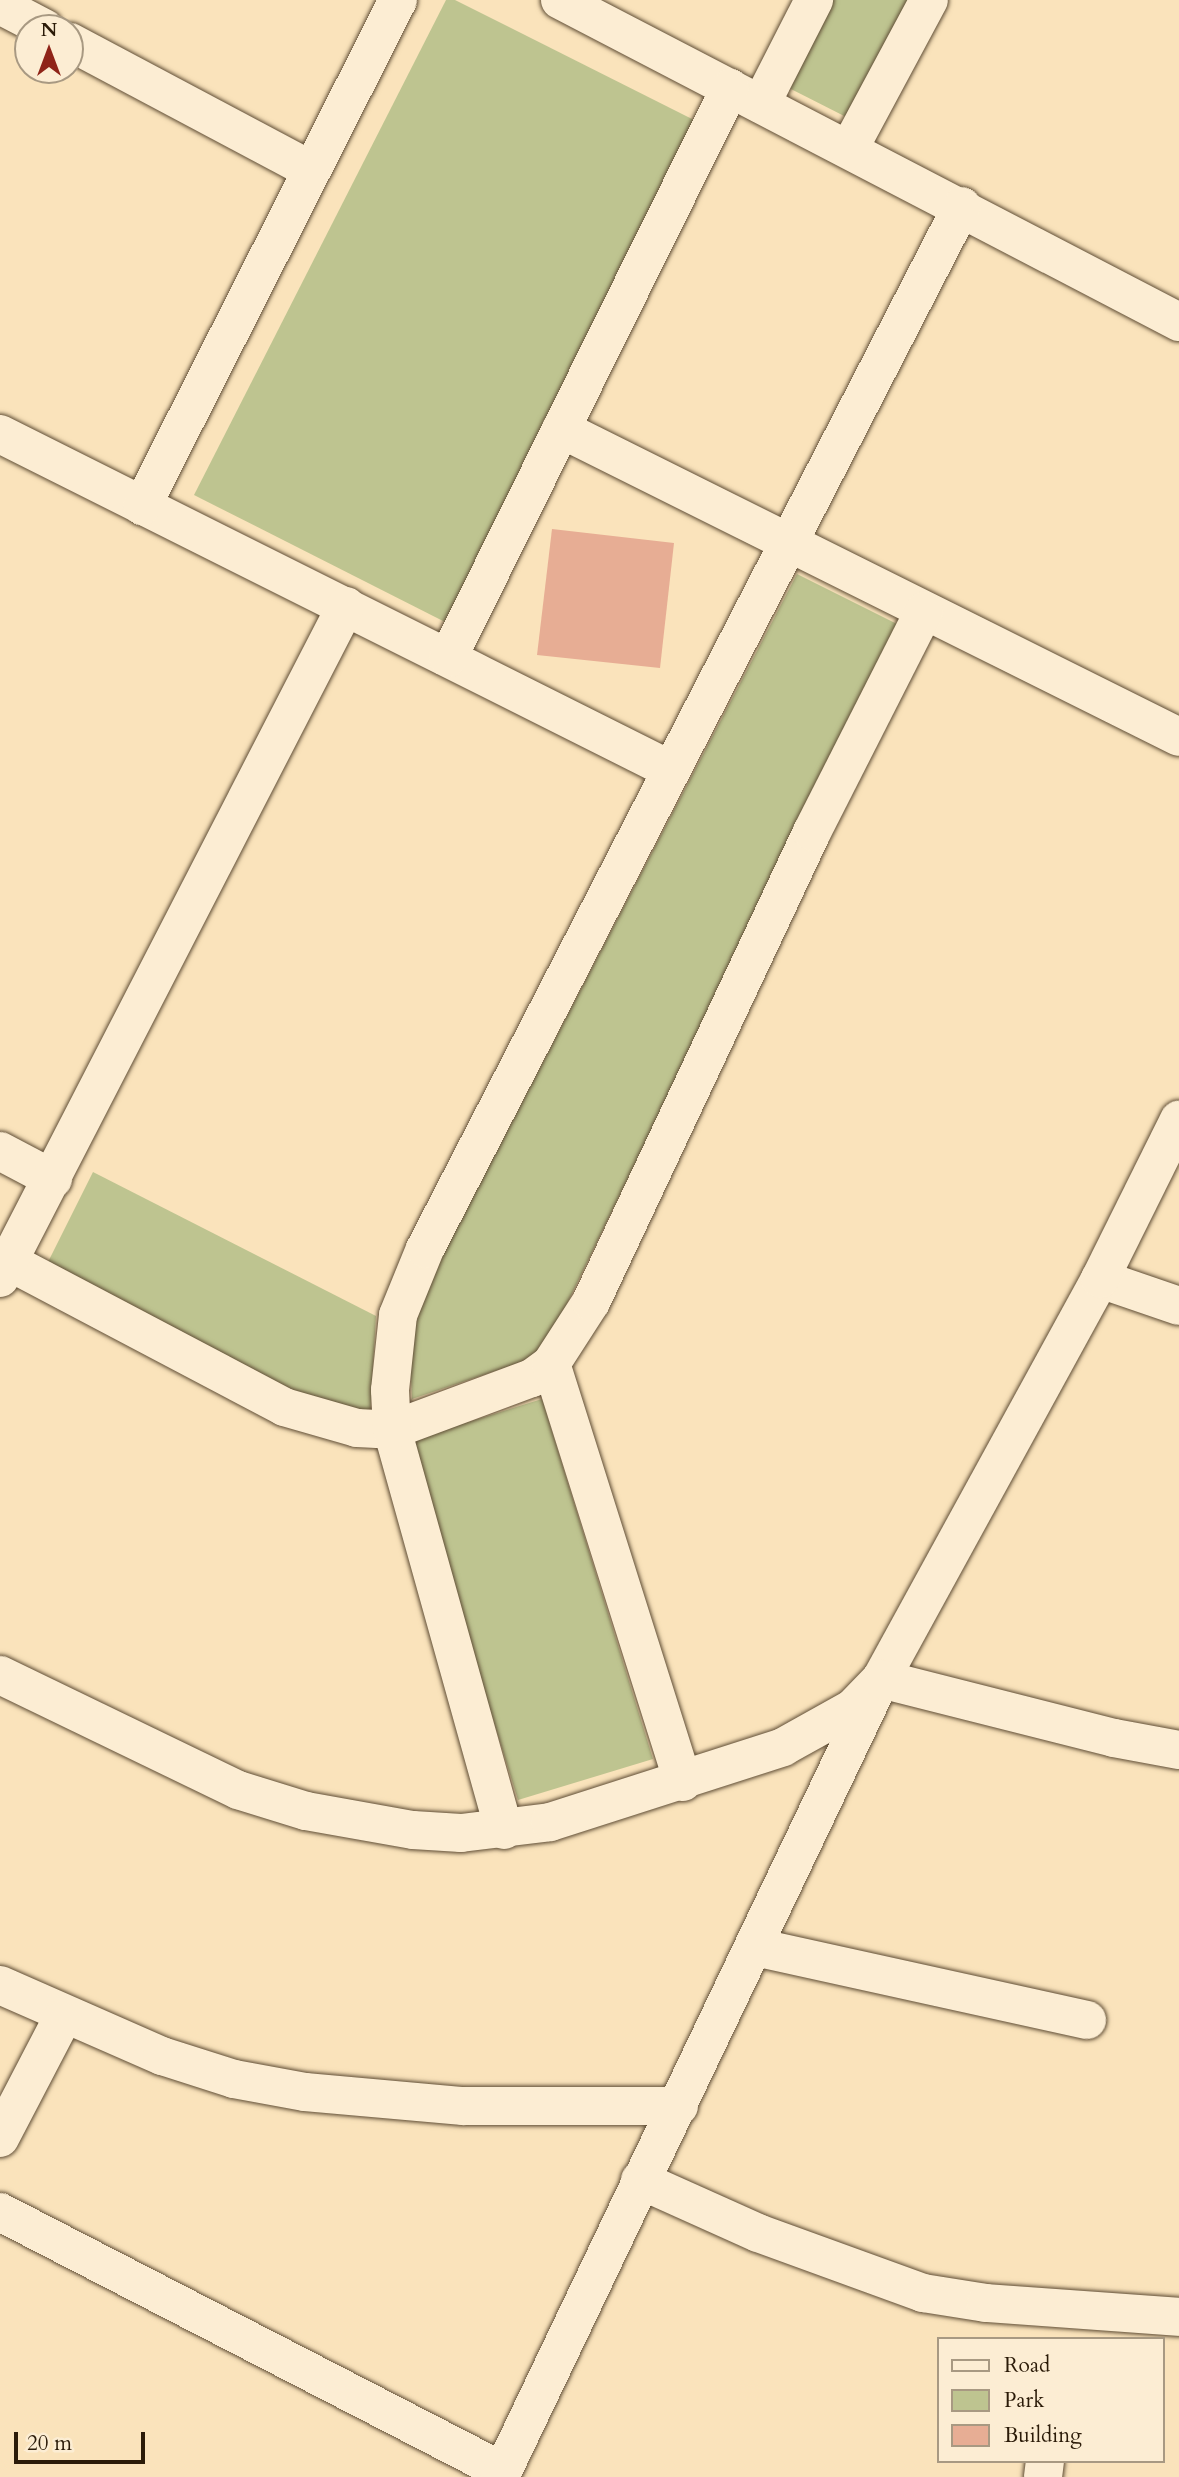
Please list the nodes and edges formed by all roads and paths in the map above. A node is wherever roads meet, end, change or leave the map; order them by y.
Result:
1 (398, 0) edge
2 (560, 0) edge
3 (814, 0) edge
4 (929, 0) edge
5 (0, 5) edge
6 (17, 14) edge
7 (84, 49) edge
8 (746, 96) junction
9 (849, 149) junction
10 (312, 170) junction
11 (962, 206) junction
12 (1179, 322) edge
13 (561, 429) junction
14 (0, 434) edge
15 (142, 506) junction
16 (786, 541) junction
17 (346, 606) junction
18 (924, 611) junction
19 (447, 658) junction
20 (1179, 737) edge
21 (669, 769) junction
22 (1179, 1121) edge
23 (0, 1151) edge
24 (53, 1179) junction
25 (3, 1265) edge
26 (1100, 1279) junction
27 (1179, 1307) edge
28 (551, 1364) junction
29 (392, 1430) junction
30 (0, 1675) edge
31 (881, 1679) junction
32 (1179, 1750) edge
33 (683, 1782) junction
34 (504, 1830) junction
35 (755, 1947) junction
36 (0, 1985) edge
37 (63, 2017) junction
38 (1087, 2020) dead end
39 (679, 2106) junction
40 (0, 2138) edge
41 (640, 2180) junction
42 (0, 2212) edge
43 (1179, 2317) edge
44 (1064, 2324) edge
45 (501, 2474) edge

1 - 10 street
2 - 8 street
3 - 8 street
4 - 9 street
5 - 6 street
7 - 10 street
8 - 9 street
8 - 13 street
9 - 11 street
10 - 15 street
11 - 12 street
11 - 16 street
13 - 16 street
13 - 19 street
14 - 15 street
15 - 17 street
16 - 18 street
16 - 21 street
17 - 19 street
17 - 24 street
18 - 20 street
18 - 28 street
19 - 21 street
21 - 29 street
22 - 26 street
23 - 24 street
24 - 25 street
25 - 29 street
26 - 27 street
26 - 31 street
28 - 29 street
28 - 33 street
29 - 34 street
30 - 34 street
31 - 32 street
31 - 33 street
31 - 35 street
33 - 34 street
35 - 38 street
35 - 39 street
36 - 37 street
37 - 39 street
37 - 40 street
39 - 41 street
41 - 44 street
41 - 45 street
42 - 45 street
43 - 44 street

